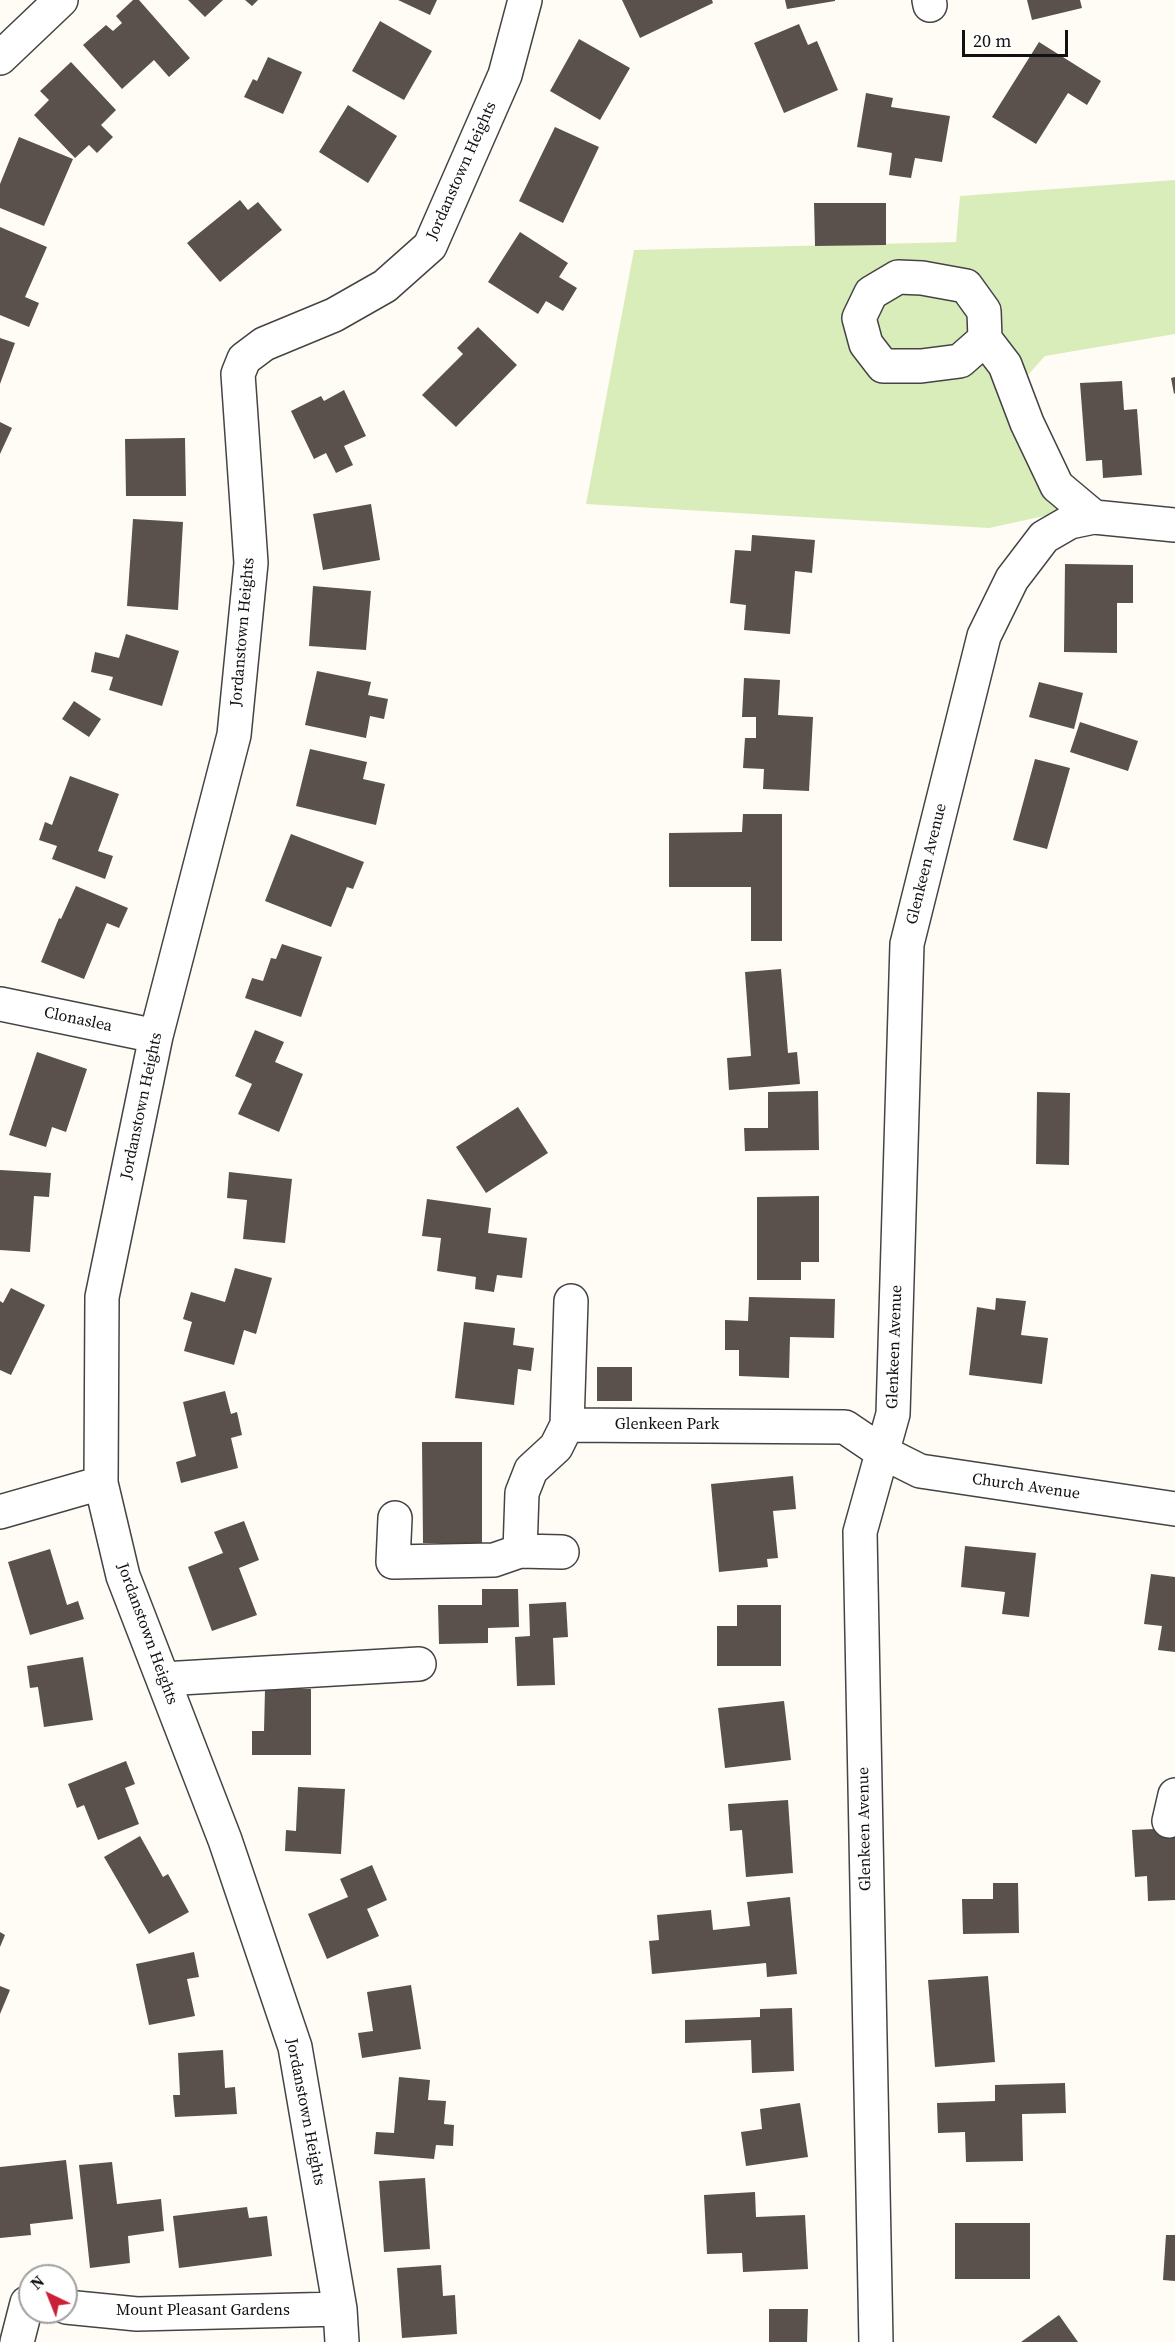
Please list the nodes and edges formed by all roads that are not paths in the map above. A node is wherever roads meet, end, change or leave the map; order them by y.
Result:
1 (62, 0) edge
2 (525, 0) edge
3 (0, 58) edge
4 (985, 339) dead end
5 (1094, 517) junction
6 (1175, 525) edge
7 (0, 1004) edge
8 (156, 1036) junction
9 (571, 1301) dead end
10 (567, 1425) junction
11 (882, 1452) junction
12 (101, 1483) junction
13 (1175, 1509) edge
14 (0, 1512) edge
15 (395, 1518) dead end
16 (520, 1551) junction
17 (562, 1551) dead end
18 (419, 1664) dead end
19 (163, 1679) junction
20 (78, 2308) edge
21 (340, 2309) junction
22 (18, 2322) edge
23 (17, 2342) edge
24 (342, 2342) edge
25 (876, 2342) edge

1 - 3 street
2 - 8 street, Jordanstown Heights
4 - 5 street
5 - 6 street
5 - 11 street, Glenkeen Avenue
7 - 8 street, Clonaslea
8 - 12 street, Jordanstown Heights
9 - 10 street
10 - 11 street, Glenkeen Park
10 - 16 street
11 - 13 street, Church Avenue
11 - 25 street, Glenkeen Avenue
12 - 14 street
12 - 19 street, Jordanstown Heights
15 - 16 street
16 - 17 street
18 - 19 street
19 - 21 street, Jordanstown Heights
20 - 21 street, Mount Pleasant Gardens
21 - 24 street, Jordanstown Heights
22 - 23 street

